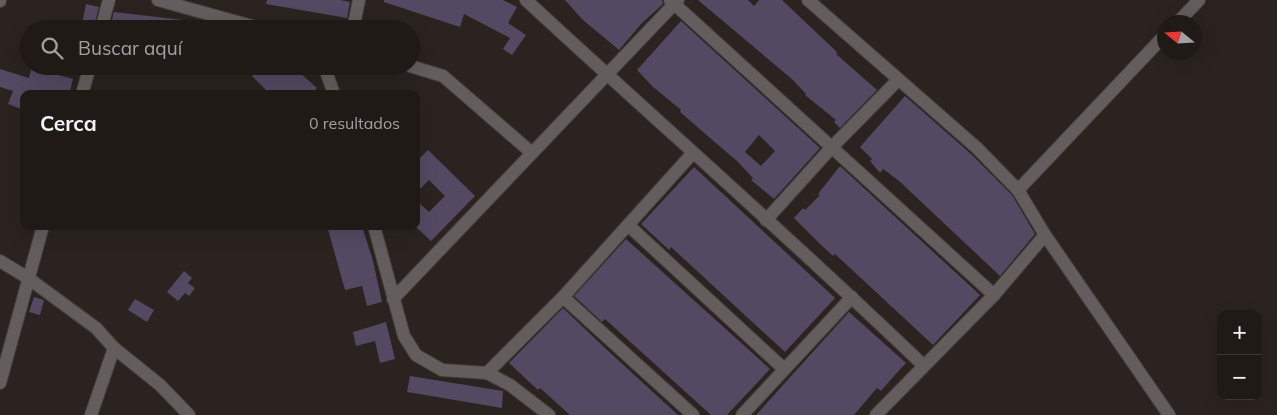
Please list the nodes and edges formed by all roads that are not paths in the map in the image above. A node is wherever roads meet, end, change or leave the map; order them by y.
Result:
1 (109, 0) edge
2 (158, 0) edge
3 (359, 0) edge
4 (526, 0) edge
5 (808, 0) edge
6 (1200, 0) edge
7 (674, 1) edge
8 (1185, 15) edge
9 (103, 20) edge
10 (230, 20) edge
11 (355, 20) edge
12 (1157, 43) edge
13 (420, 69) edge
14 (606, 74) junction
15 (87, 75) edge
16 (331, 75) edge
17 (898, 80) junction
18 (83, 90) edge
19 (333, 90) edge
20 (832, 147) junction
21 (532, 153) junction
22 (692, 154) junction
23 (1018, 190) junction
24 (766, 220) junction
25 (628, 225) junction
26 (43, 230) edge
27 (375, 230) edge
28 (1045, 235) junction
29 (0, 261) edge
30 (28, 278) junction
31 (994, 295) junction
32 (563, 297) junction
33 (852, 297) junction
34 (393, 299) junction
35 (114, 348) junction
36 (923, 365) junction
37 (784, 369) junction
38 (487, 374) junction
39 (0, 383) edge
40 (91, 415) edge
41 (189, 415) edge
42 (549, 415) edge
43 (693, 415) edge
44 (742, 415) edge
45 (876, 415) edge
46 (1169, 415) edge

1 - 9 street
2 - 10 street
3 - 11 street
4 - 14 street
5 - 17 street
6 - 8 street
7 - 14 street
7 - 20 street
12 - 23 street
13 - 21 street
14 - 21 street
14 - 22 street
15 - 18 street
16 - 19 street
17 - 20 street
17 - 23 street
20 - 24 street
20 - 31 street
21 - 34 street
22 - 24 street
22 - 25 street
23 - 28 street
24 - 33 street
25 - 32 street
25 - 37 street
26 - 30 street
27 - 34 street
28 - 31 street
28 - 46 street
29 - 30 street
30 - 35 street
30 - 39 street
31 - 36 street
32 - 38 street
32 - 43 street
33 - 36 street
33 - 37 street
34 - 38 street
35 - 40 street
35 - 41 street
36 - 45 street
37 - 44 street
38 - 42 street

